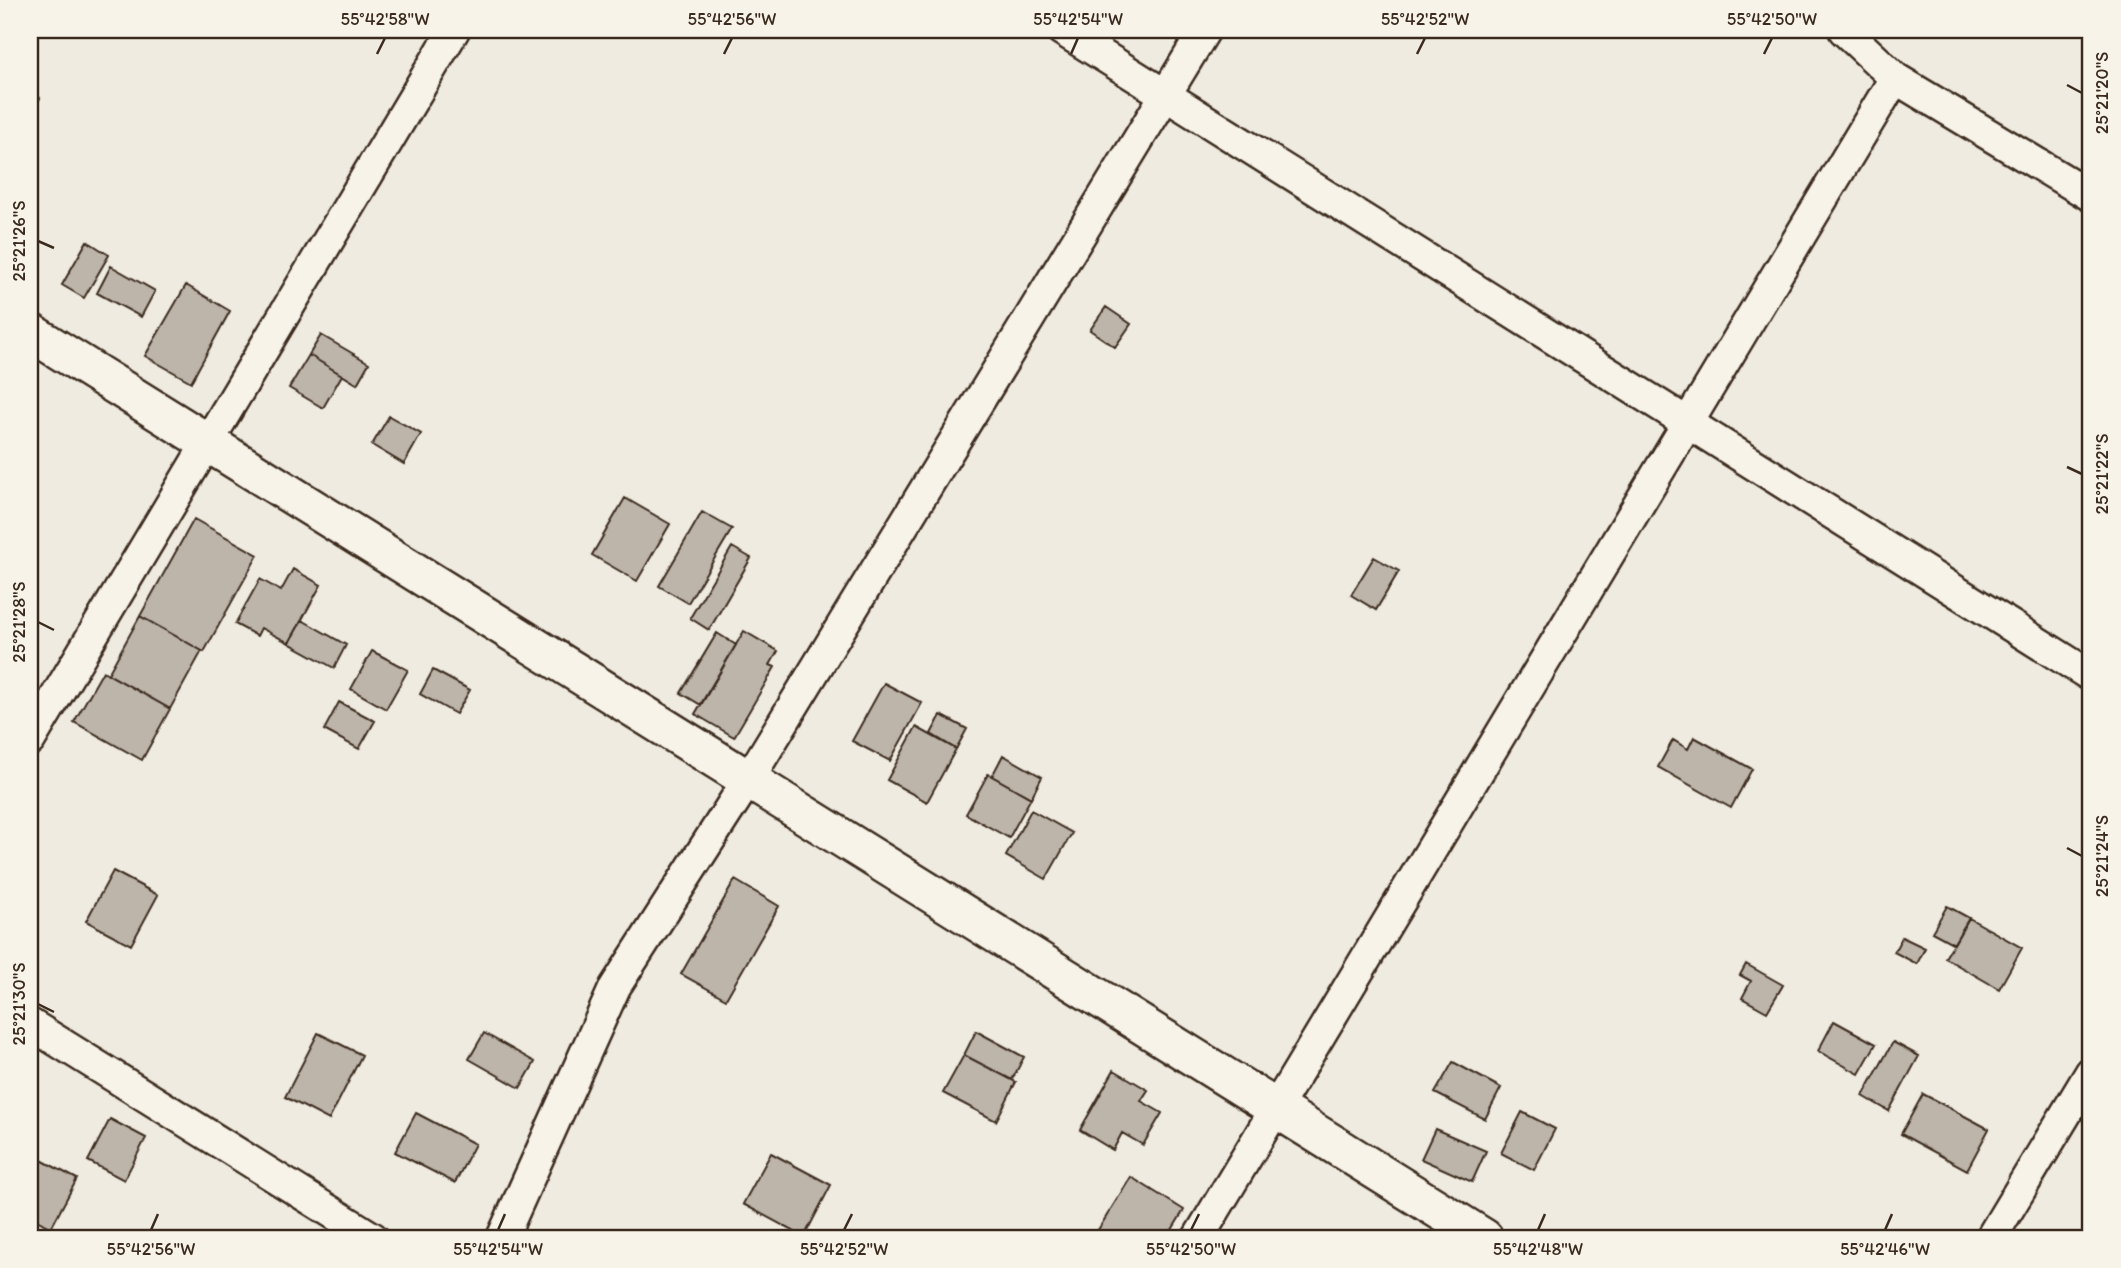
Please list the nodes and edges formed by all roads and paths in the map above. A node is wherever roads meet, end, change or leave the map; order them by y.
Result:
1 (454, 30) edge
2 (1062, 30) edge
3 (1205, 30) edge
4 (1844, 30) edge
5 (1895, 78) junction
6 (1164, 97) junction
7 (2091, 196) edge
8 (30, 332) edge
9 (1687, 424) junction
10 (208, 444) junction
11 (2091, 676) edge
12 (30, 740) edge
13 (748, 779) junction
14 (30, 1024) edge
15 (2091, 1072) edge
16 (1275, 1108) junction
17 (373, 1238) edge
18 (502, 1238) edge
19 (1198, 1238) edge
20 (1484, 1238) edge
21 (1991, 1238) edge

1 - 10 street
2 - 6 street
3 - 6 street
4 - 5 street
5 - 7 street
5 - 9 street
6 - 9 street
6 - 13 street
8 - 10 street
9 - 11 street
9 - 16 street
10 - 12 street
10 - 13 street
13 - 16 street
13 - 18 street
14 - 17 street
15 - 21 street
16 - 19 street
16 - 20 street

